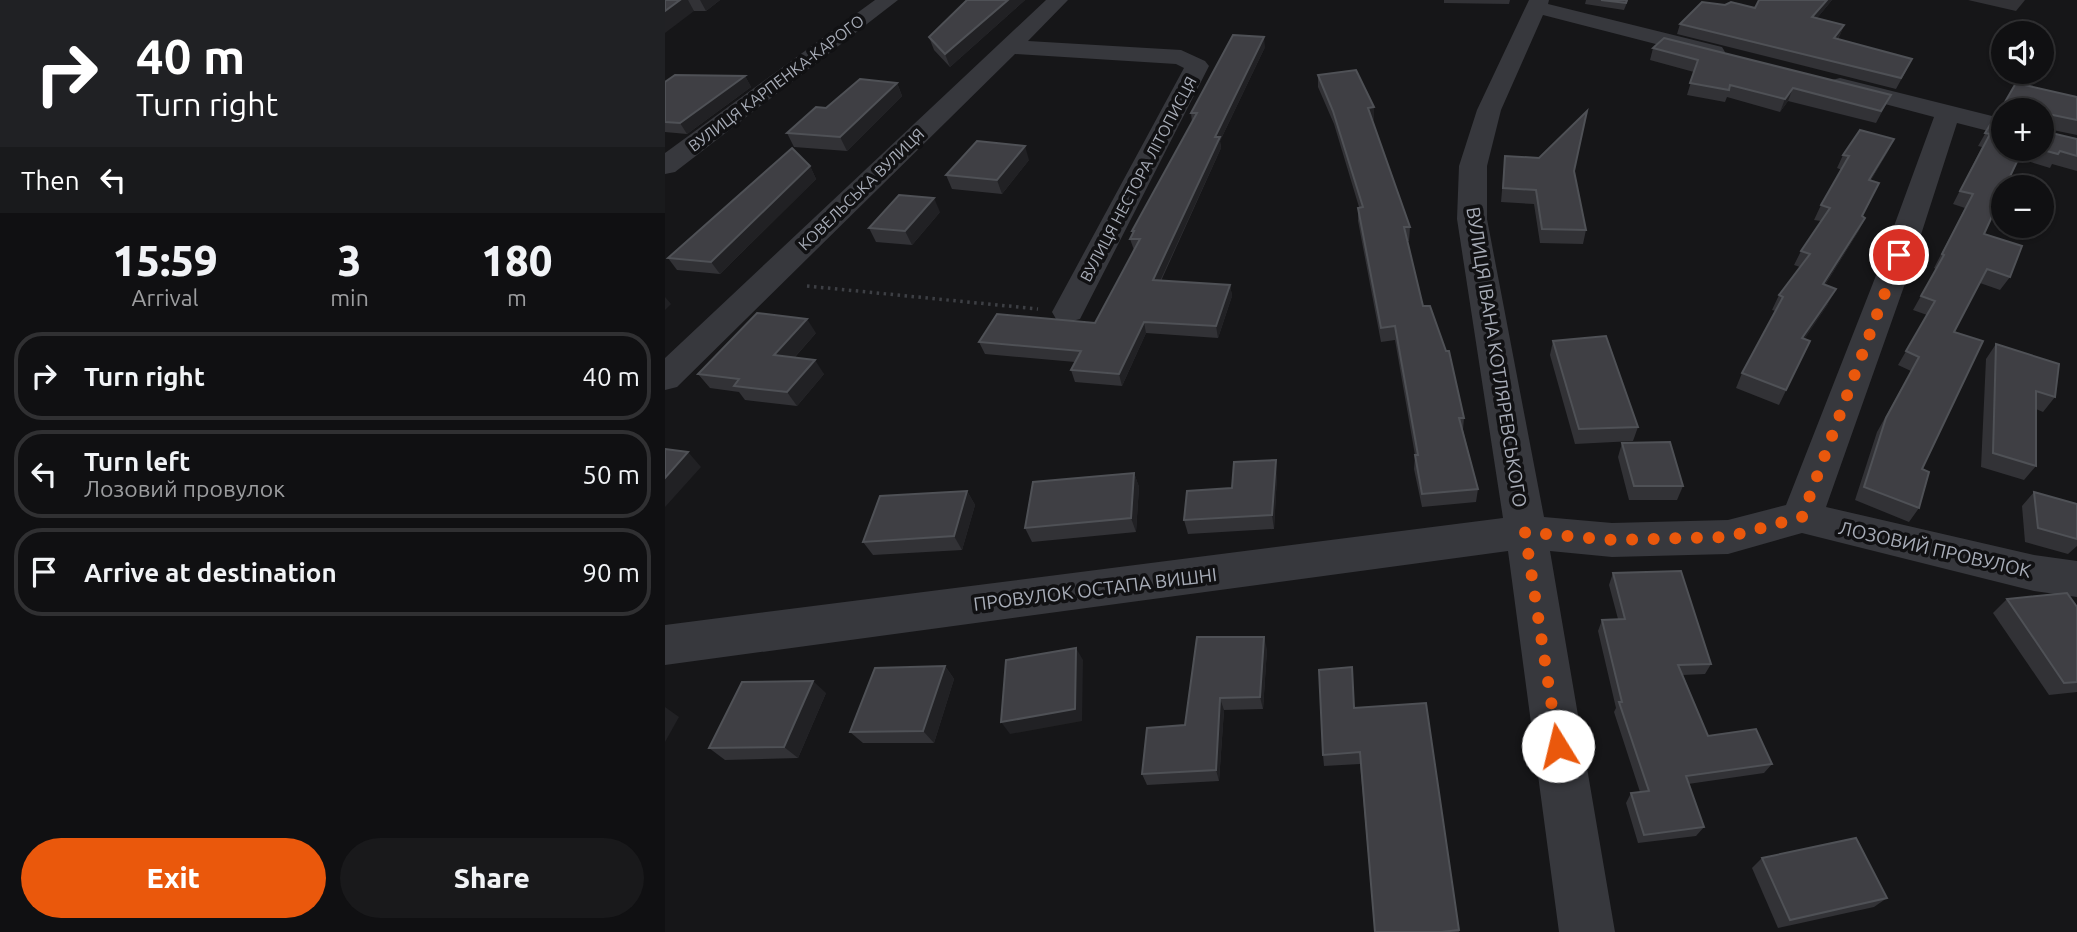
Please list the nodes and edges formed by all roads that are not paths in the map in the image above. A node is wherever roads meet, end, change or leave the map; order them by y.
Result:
1 (888, 0) edge
2 (1058, 0) edge
3 (1537, 4) edge
4 (1009, 47) junction
5 (1740, 59) edge
6 (1818, 79) edge
7 (1948, 113) junction
8 (1991, 124) edge
9 (665, 166) edge
10 (1069, 312) road end
11 (665, 378) edge
12 (1802, 517) junction
13 (1525, 532) junction
14 (2077, 579) edge
15 (665, 645) edge
16 (1587, 932) edge

1 - 9 street, ВУЛИЦЯ КАРПЕНКА-КАРОГО
2 - 4 street, КОВЕЛЬСЬКА ВУЛИЦЯ
3 - 5 street
3 - 13 street, ВУЛИЦЯ ІВАНА КОТЛЯРЕВСЬКОГО
4 - 10 street, ВУЛИЦЯ НЕСТОРА ЛІТОПИСЦЯ
4 - 11 street, КОВЕЛЬСЬКА ВУЛИЦЯ
6 - 7 street
7 - 8 street
7 - 12 street
12 - 13 street, ПРОВУЛОК ОСТАПА ВИШНІ
12 - 14 street, ЛОЗОВИЙ ПРОВУЛОК
13 - 15 street, ПРОВУЛОК ОСТАПА ВИШНІ
13 - 16 street, ВУЛИЦЯ ІВАНА КОТЛЯРЕВСЬКОГО

